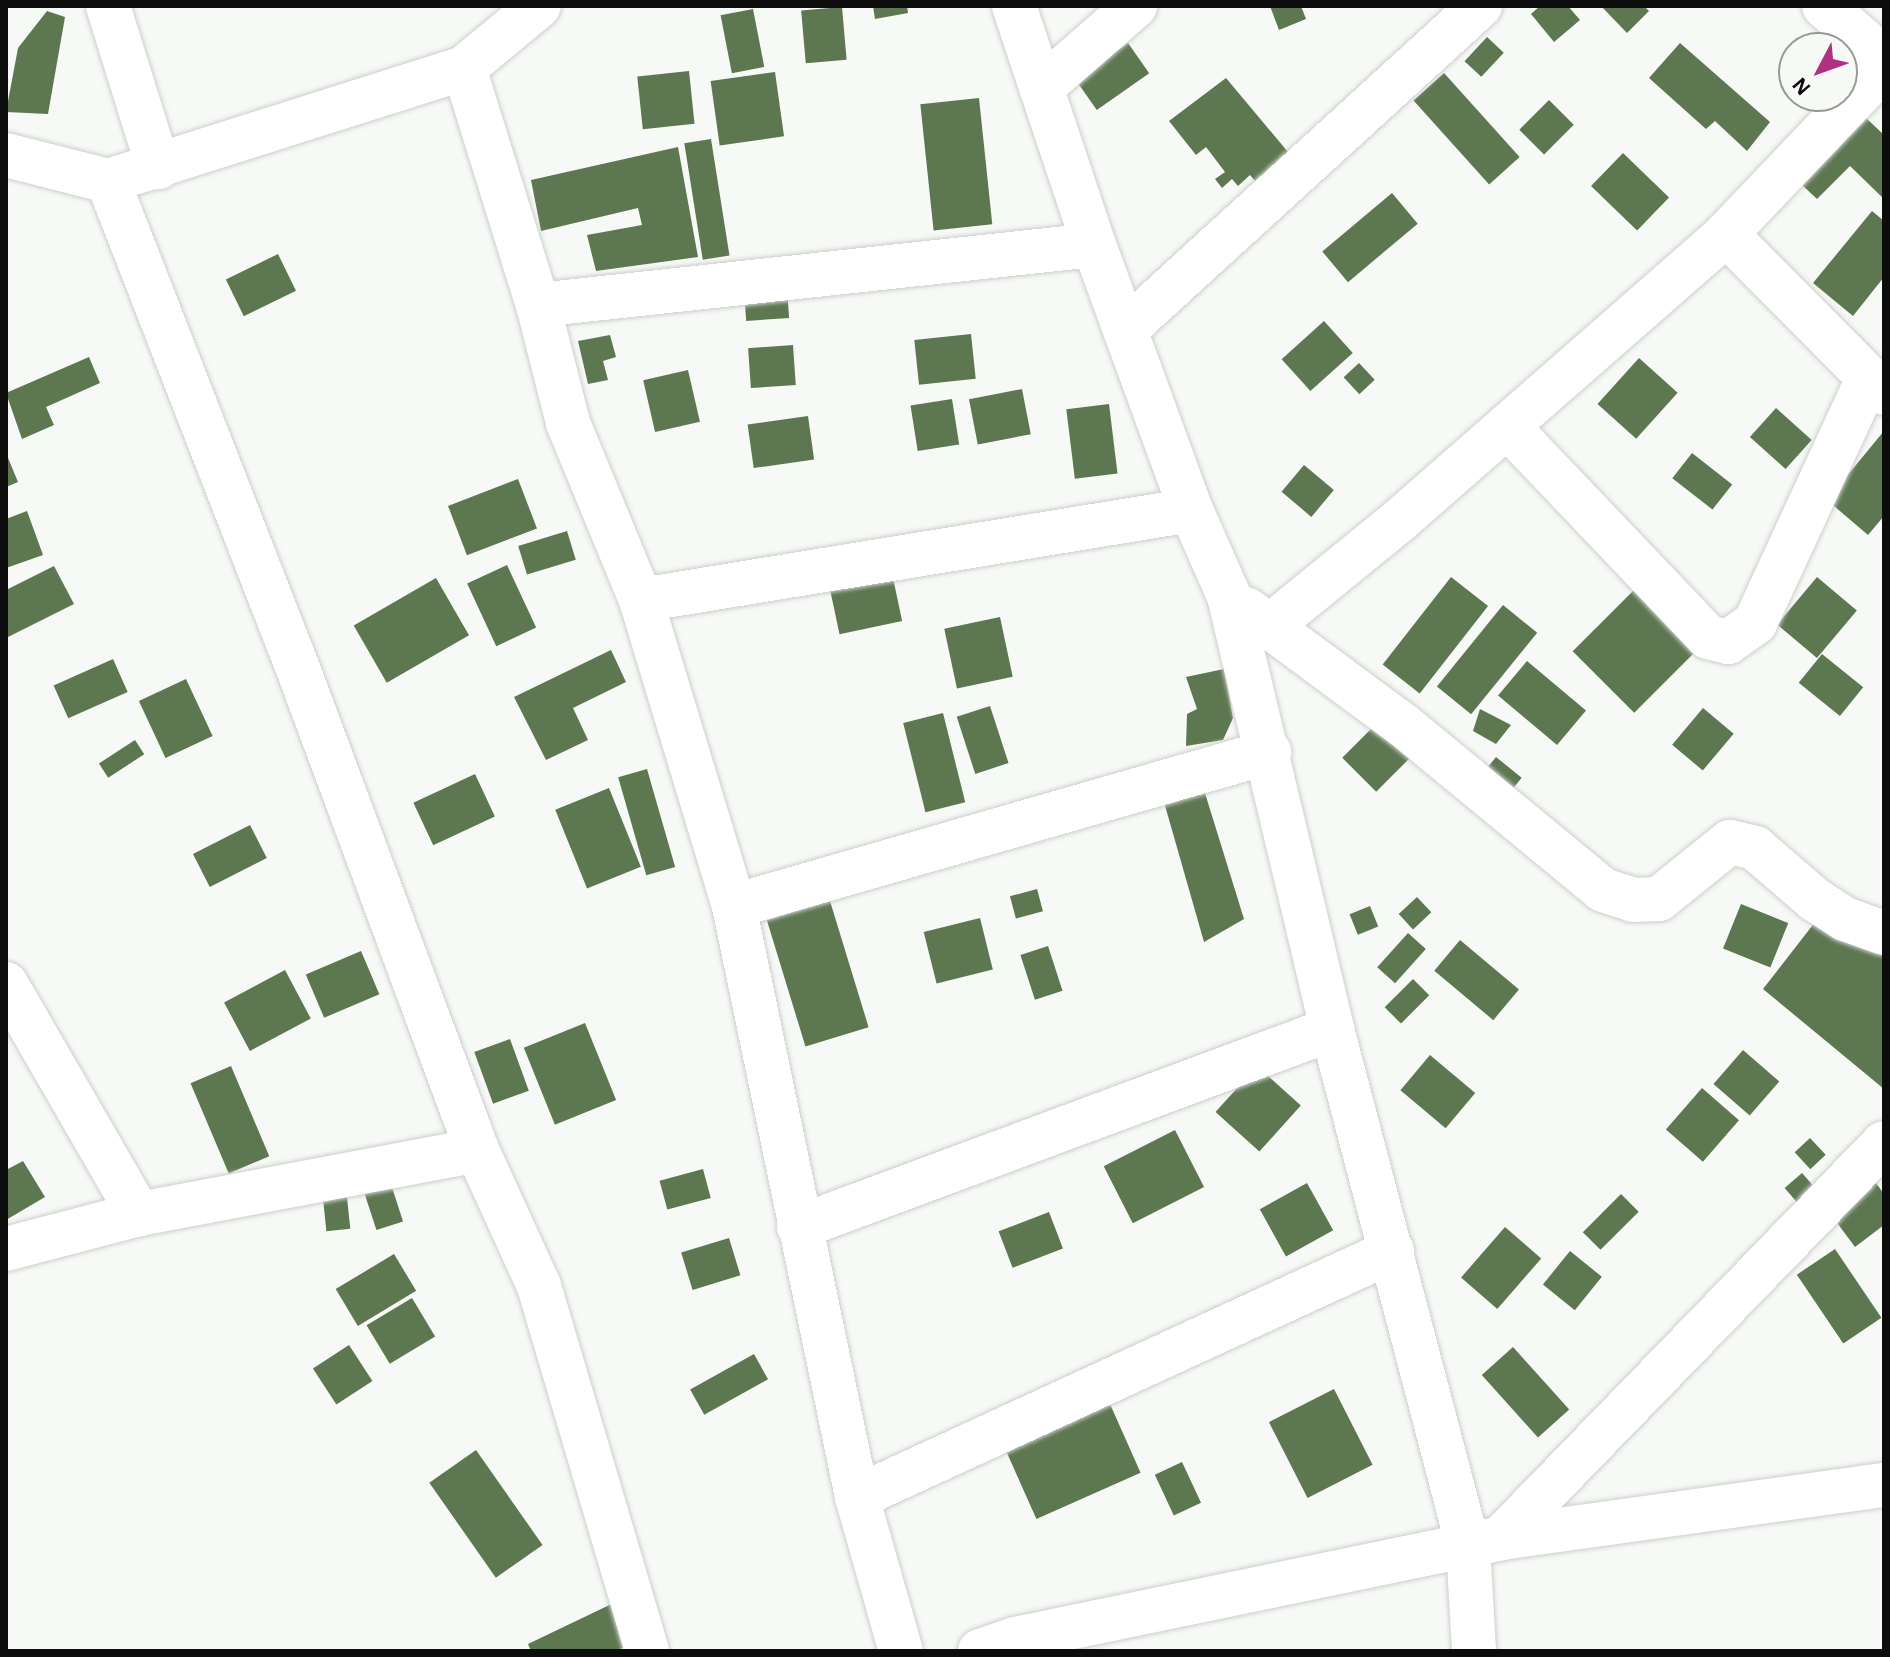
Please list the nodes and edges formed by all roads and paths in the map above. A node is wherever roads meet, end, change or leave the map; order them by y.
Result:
1 (108, 6) edge
2 (539, 6) edge
3 (1014, 6) edge
4 (1135, 6) edge
5 (1480, 6) edge
6 (1824, 6) edge
7 (1884, 58) edge
8 (464, 68) junction
9 (1884, 68) edge
10 (1041, 88) junction
11 (6, 155) edge
12 (158, 167) junction
13 (108, 181) junction
14 (1726, 234) junction
15 (1094, 245) junction
16 (538, 305) junction
17 (1125, 330) junction
18 (1876, 385) edge
19 (1507, 426) junction
20 (1191, 510) junction
21 (1229, 596) junction
22 (641, 600) junction
23 (1270, 626) junction
24 (1269, 752) junction
25 (734, 906) junction
26 (1884, 933) edge
27 (6, 984) edge
28 (1332, 1029) junction
29 (1884, 1143) edge
30 (477, 1150) junction
31 (139, 1214) junction
32 (799, 1227) junction
33 (6, 1249) edge
34 (1392, 1251) junction
35 (1884, 1485) edge
36 (857, 1497) junction
37 (1484, 1542) junction
38 (1002, 1647) edge
39 (647, 1651) edge
40 (901, 1651) edge
41 (1474, 1651) edge

1 - 12 street
2 - 8 street
3 - 10 street
4 - 10 street
5 - 17 street
6 - 7 street
8 - 12 street
8 - 16 street
9 - 14 street
10 - 15 street
11 - 13 street
12 - 13 street
13 - 30 street
14 - 18 street
14 - 19 street
15 - 16 street
15 - 17 street
16 - 22 street
17 - 20 street
18 - 19 street
19 - 23 street
20 - 21 street
20 - 22 street
21 - 23 street
21 - 24 street
22 - 25 street
23 - 26 street
24 - 25 street
24 - 28 street
25 - 32 street
27 - 31 street
28 - 32 street
28 - 34 street
29 - 37 street
30 - 31 street
30 - 39 street
31 - 33 street
32 - 36 street
34 - 36 street
34 - 37 street
35 - 37 street
36 - 40 street
37 - 38 street
37 - 41 street

